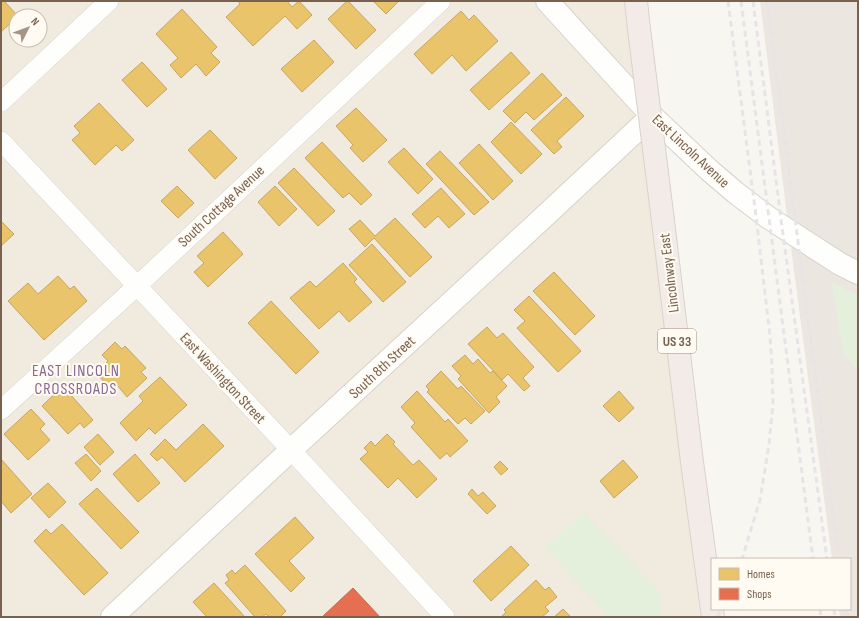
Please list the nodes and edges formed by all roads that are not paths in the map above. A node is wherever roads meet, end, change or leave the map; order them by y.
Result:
1 (109, 1) edge
2 (441, 1) edge
3 (547, 1) edge
4 (636, 1) edge
5 (1, 102) edge
6 (652, 116) junction
7 (1, 141) edge
8 (858, 273) edge
9 (137, 286) junction
10 (1, 410) edge
11 (291, 450) junction
12 (711, 602) edge
13 (112, 617) edge
14 (445, 617) edge

1 - 5 street
2 - 9 street, South Cottage Avenue
3 - 6 main road, East Lincoln Avenue
4 - 12 highway, Lincolnway East / US 33, bridge
6 - 8 main road, East Lincoln Avenue
6 - 11 main road, South 8th Street
7 - 9 street, East Washington Street
9 - 10 street, South Cottage Avenue
9 - 11 street, East Washington Street
11 - 13 main road, South 8th Street
11 - 14 street, East Washington Street

